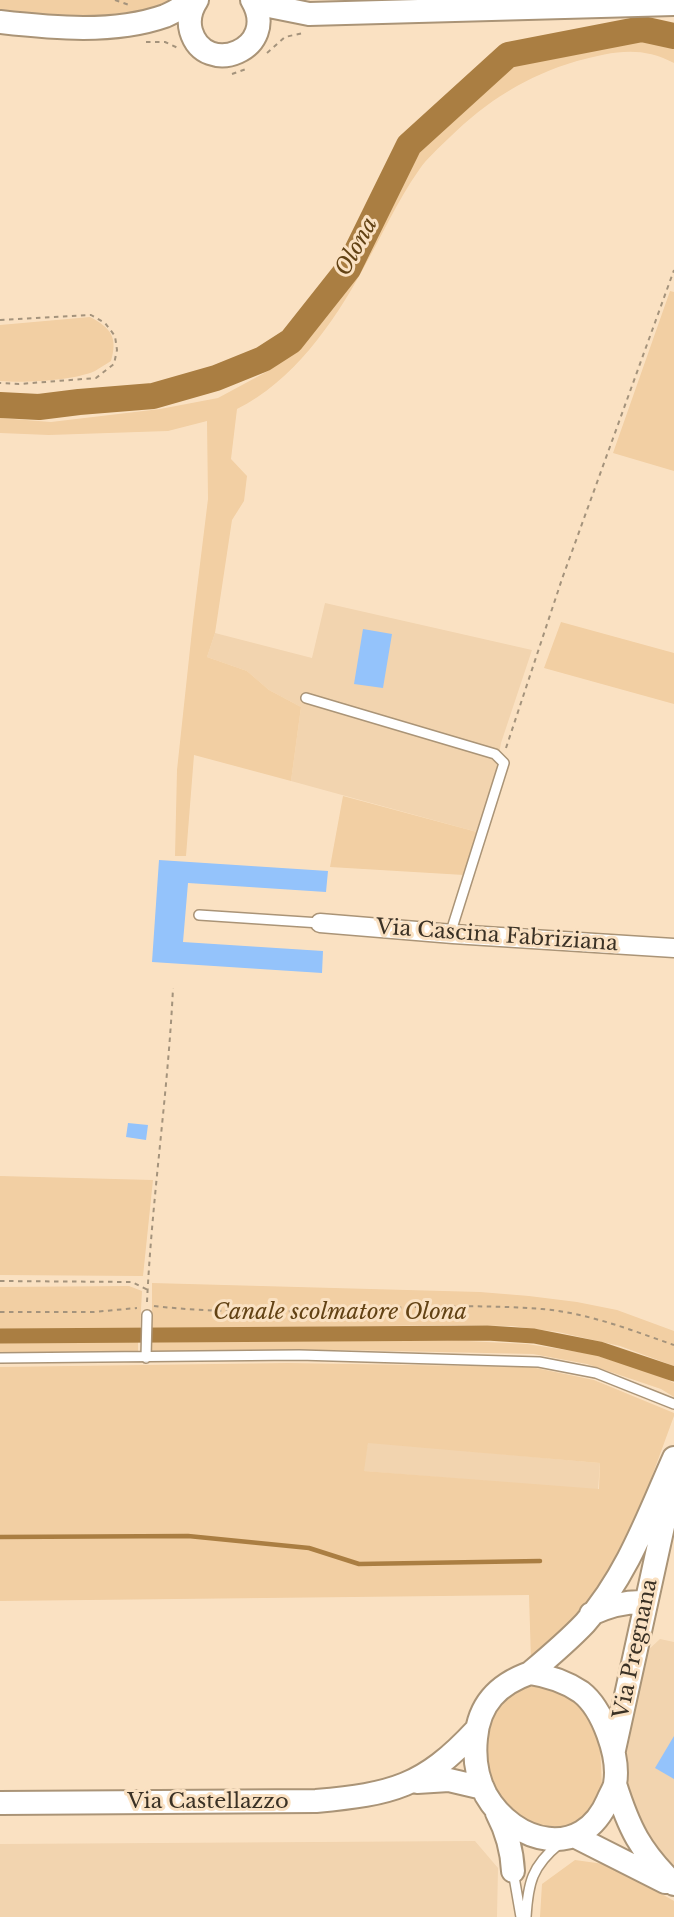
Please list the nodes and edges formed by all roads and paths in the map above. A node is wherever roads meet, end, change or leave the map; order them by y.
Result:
1 (195, 0) edge
2 (252, 0) edge
3 (259, 0) edge
4 (674, 4) edge
5 (309, 14) junction
6 (0, 22) edge
7 (130, 24) junction
8 (147, 42) dead end
9 (189, 45) junction
10 (260, 46) junction
11 (250, 67) dead end
12 (229, 74) dead end
13 (674, 270) edge
14 (0, 320) edge
15 (0, 383) edge
16 (306, 698) dead end
17 (504, 763) junction
18 (199, 915) dead end
19 (320, 923) joint
20 (453, 934) junction
21 (674, 948) edge
22 (172, 988) dead end
23 (0, 1281) edge
24 (148, 1290) junction
25 (137, 1308) dead end
26 (0, 1312) edge
27 (147, 1315) dead end
28 (674, 1345) edge
29 (146, 1357) junction
30 (0, 1358) edge
31 (674, 1404) edge
32 (674, 1458) edge
33 (674, 1476) edge
34 (646, 1602) junction
35 (591, 1614) junction
36 (530, 1673) junction
37 (476, 1730) junction
38 (613, 1751) junction
39 (413, 1782) junction
40 (615, 1784) junction
41 (487, 1796) junction
42 (0, 1803) edge
43 (570, 1838) junction
44 (513, 1871) joint
45 (674, 1885) edge
46 (521, 1917) edge
47 (526, 1917) edge

1 - 7 street
1 - 9 street
2 - 10 street
3 - 5 street
4 - 5 street
5 - 10 street
5 - 10 path
6 - 7 street
7 - 9 street
8 - 9 path
9 - 10 street
11 - 12 path
13 - 17 path
14 - 15 path
16 - 17 lane
17 - 20 lane
18 - 19 lane
19 - 20 street, Via Cascina Fabriziana
20 - 21 street, Via Cascina Fabriziana
22 - 24 path
23 - 24 path
24 - 28 path
25 - 26 path
27 - 29 lane
29 - 30 lane
29 - 31 lane
32 - 35 street, Via Pregnana
33 - 34 street, Via Pregnana
34 - 35 street
34 - 38 street, Via Pregnana
35 - 36 street, Via Pregnana
36 - 37 street
36 - 38 street
37 - 39 street, Via Castellazzo
37 - 41 street
38 - 40 street
39 - 41 street, Via Castellazzo
39 - 42 street, Via Castellazzo
40 - 43 street
40 - 45 street
41 - 43 street
41 - 44 street
43 - 45 street
43 - 47 lane
44 - 46 lane

